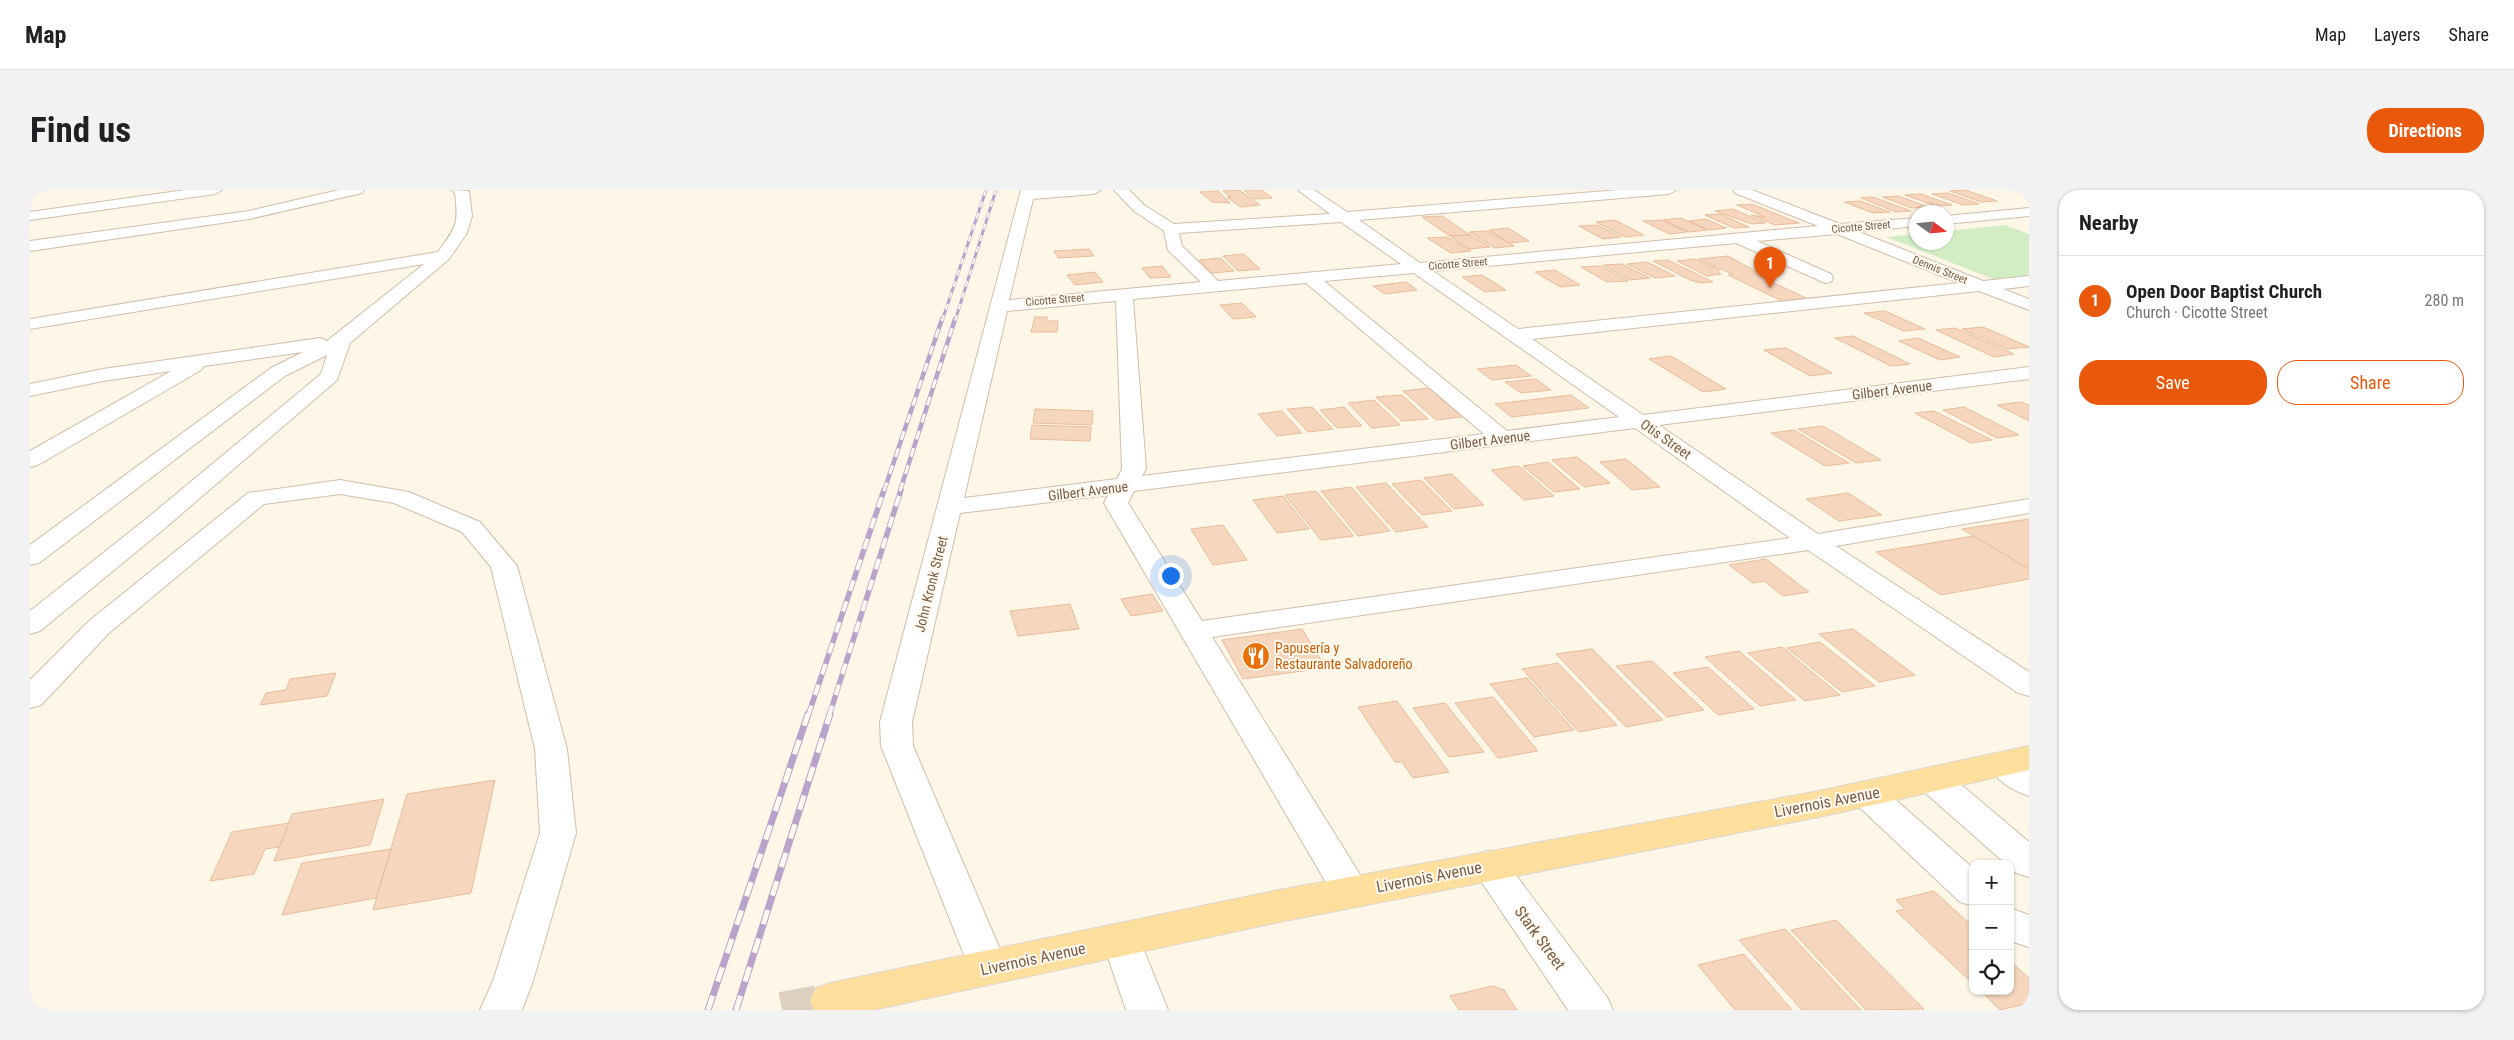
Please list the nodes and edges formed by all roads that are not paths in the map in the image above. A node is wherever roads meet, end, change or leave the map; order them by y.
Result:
1 (216, 190) edge
2 (357, 190) edge
3 (458, 190) edge
4 (1094, 190) edge
5 (1121, 190) edge
6 (1305, 190) edge
7 (1669, 190) edge
8 (1740, 190) edge
9 (1028, 193) edge
10 (2029, 212) edge
11 (30, 216) edge
12 (1345, 217) junction
13 (1954, 219) edge
14 (1909, 223) edge
15 (1171, 229) junction
16 (1840, 229) junction
17 (1738, 239) junction
18 (30, 246) edge
19 (444, 256) junction
20 (1420, 268) junction
21 (1309, 277) junction
22 (1825, 278) dead end
23 (2029, 281) edge
24 (1214, 286) junction
25 (1981, 286) junction
26 (1124, 294) junction
27 (2029, 305) edge
28 (1000, 306) junction
29 (30, 324) edge
30 (1515, 335) junction
31 (341, 341) junction
32 (207, 358) junction
33 (2029, 373) edge
34 (30, 390) edge
35 (1643, 422) junction
36 (1502, 438) junction
37 (66, 440) junction
38 (30, 450) edge
39 (30, 460) edge
40 (1126, 486) junction
41 (2029, 506) edge
42 (951, 507) junction
43 (1813, 542) junction
44 (30, 557) edge
45 (30, 625) edge
46 (1194, 631) junction
47 (2029, 686) edge
48 (30, 698) edge
49 (2016, 761) edge
50 (1933, 780) junction
51 (2029, 784) edge
52 (1867, 794) junction
53 (2029, 863) edge
54 (1488, 865) junction
55 (1969, 887) edge
56 (1351, 892) junction
57 (2014, 925) edge
58 (2029, 931) edge
59 (1121, 940) junction
60 (988, 968) junction
61 (829, 1005) tunnel mouth
62 (501, 1010) edge
63 (1147, 1010) edge
64 (1592, 1010) edge

1 - 11 street
2 - 18 street
3 - 19 street
4 - 9 street
5 - 15 street
6 - 12 street, Otis Street
7 - 12 street
8 - 16 street, Dennis Street
9 - 28 street, John Kronk Street
10 - 13 street
12 - 15 street
12 - 20 street, Otis Street
14 - 16 street, Cicotte Street
15 - 24 street
16 - 17 street, Cicotte Street
16 - 25 street, Dennis Street
17 - 20 street, Cicotte Street
17 - 22 street
19 - 29 street
19 - 31 street
20 - 21 street, Cicotte Street
20 - 30 street, Otis Street
21 - 24 street, Cicotte Street
21 - 36 street
23 - 25 street
24 - 26 street, Cicotte Street
25 - 27 street, Dennis Street
25 - 30 street
26 - 28 street, Cicotte Street
26 - 40 street
28 - 42 street, John Kronk Street
30 - 35 street, Otis Street
31 - 32 street
31 - 44 street
31 - 45 street
32 - 34 street
32 - 37 street
33 - 35 street, Gilbert Avenue
35 - 36 street, Gilbert Avenue
35 - 43 street, Otis Street
36 - 40 street, Gilbert Avenue
37 - 38 street
37 - 39 street
40 - 42 street, Gilbert Avenue
40 - 46 street
41 - 43 street
42 - 60 street, John Kronk Street
43 - 46 street
43 - 47 street, Otis Street
46 - 56 street
48 - 62 street
49 - 50 main road, Livernois Avenue
49 - 51 street
50 - 52 main road, Livernois Avenue
50 - 53 street
52 - 54 main road, Livernois Avenue
52 - 55 street
54 - 56 main road, Livernois Avenue
54 - 64 street, Stark Street
56 - 59 main road, Livernois Avenue
57 - 58 street
59 - 60 main road, Livernois Avenue
59 - 63 street
60 - 61 main road, Livernois Avenue

